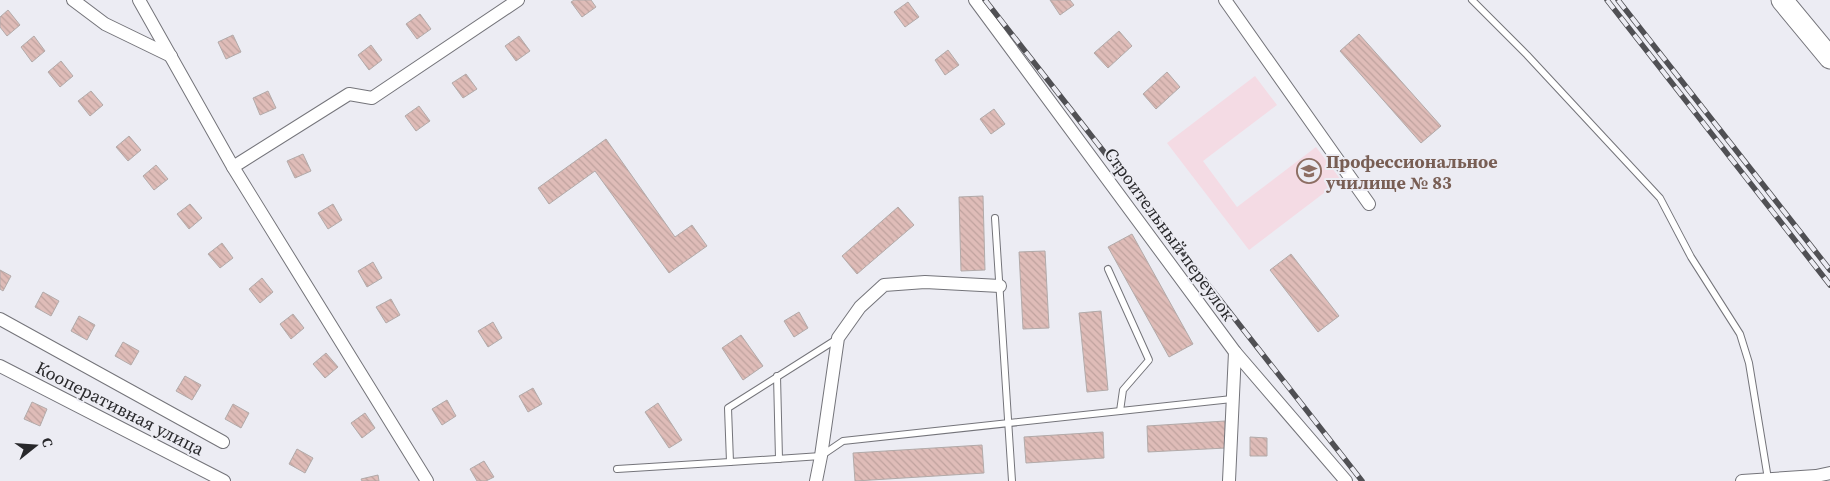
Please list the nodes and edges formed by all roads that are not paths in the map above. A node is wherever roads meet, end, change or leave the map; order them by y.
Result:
1 (73, 0) edge
2 (139, 0) edge
3 (518, 0) edge
4 (976, 0) edge
5 (1225, 0) edge
6 (1472, 0) edge
7 (1782, 0) edge
8 (171, 56) junction
9 (1830, 58) edge
10 (233, 167) junction
11 (1369, 204) dead end
12 (995, 218) dead end
13 (1108, 269) dead end
14 (1000, 286) junction
15 (0, 319) edge
16 (838, 338) junction
17 (1235, 352) junction
18 (0, 366) edge
19 (777, 376) junction
20 (1232, 399) junction
21 (1120, 411) junction
22 (1008, 423) junction
23 (223, 442) dead end
24 (821, 456) junction
25 (779, 459) junction
26 (730, 462) junction
27 (617, 469) dead end
28 (1830, 473) edge
29 (1768, 479) junction
30 (1820, 479) edge
31 (224, 481) edge
32 (427, 481) edge
33 (816, 481) edge
34 (1012, 481) edge
35 (1229, 481) edge
36 (1346, 481) edge
37 (1742, 481) edge

1 - 8 street
2 - 8 street
3 - 10 street
4 - 17 street, Строительный переулок
5 - 11 street
6 - 29 lane
7 - 9 main road
8 - 10 street
10 - 32 street
12 - 14 lane
13 - 21 lane
14 - 16 street
14 - 22 lane
15 - 23 street
16 - 19 lane
16 - 24 street
17 - 20 street
17 - 36 street, Строительный переулок
18 - 31 street, Кооперативная улица
19 - 25 lane
19 - 26 lane
20 - 21 lane
20 - 35 street
21 - 22 lane
22 - 24 lane
22 - 34 lane
24 - 25 lane
24 - 33 street
25 - 26 lane
26 - 27 lane
28 - 30 street
29 - 30 street
29 - 37 street

